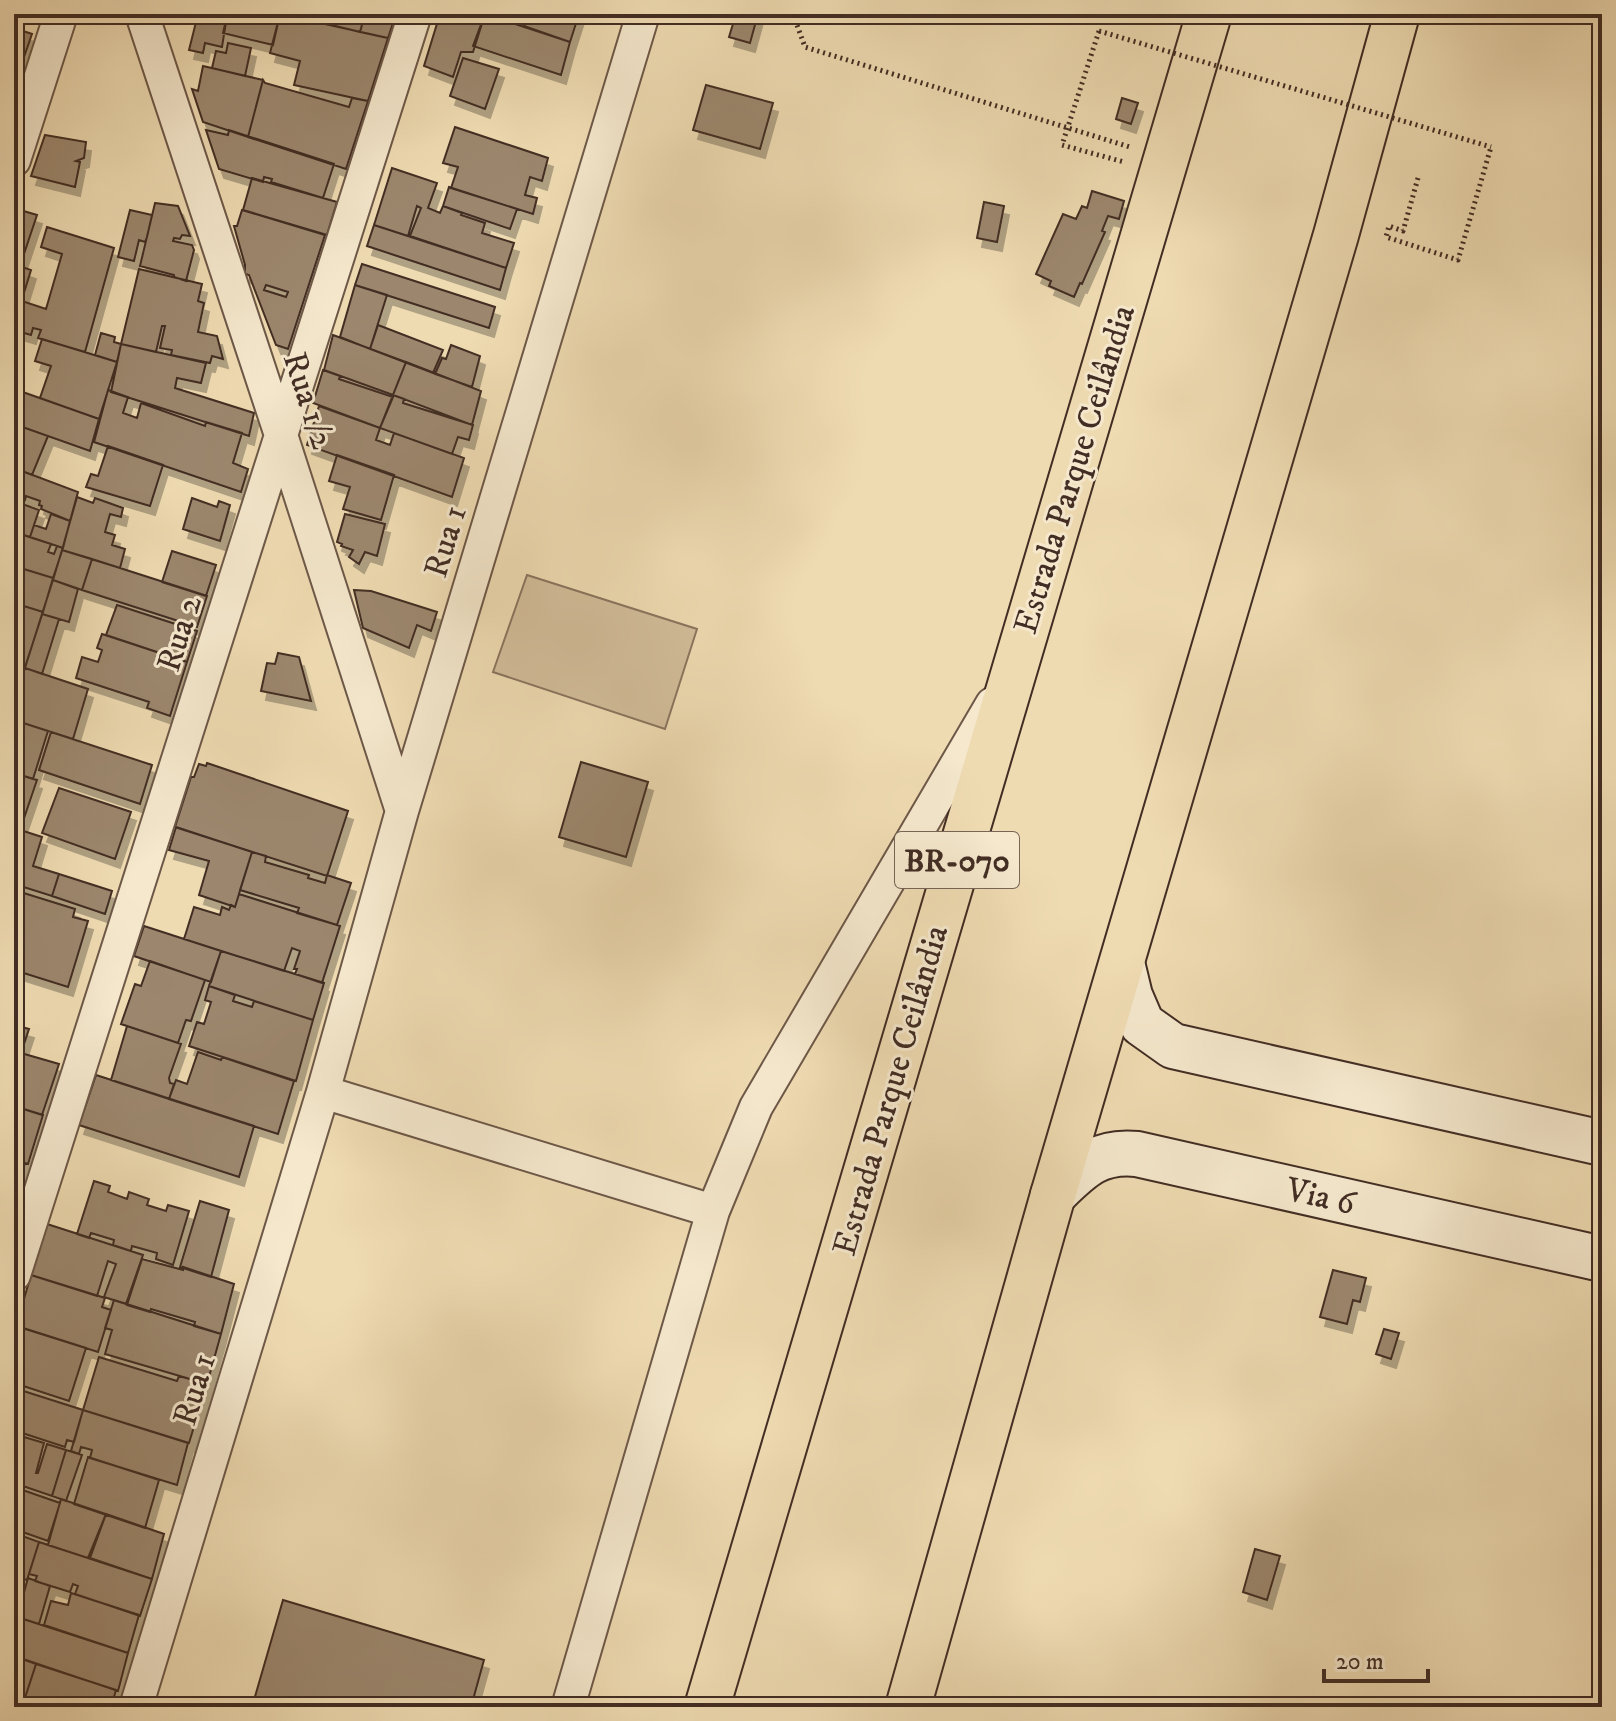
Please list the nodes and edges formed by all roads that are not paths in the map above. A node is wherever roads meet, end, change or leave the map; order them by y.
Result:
1 (61, 14) edge
2 (142, 14) edge
3 (415, 14) edge
4 (643, 14) edge
5 (1209, 14) edge
6 (1397, 14) edge
7 (14, 160) edge
8 (281, 435) junction
9 (1014, 667) junction
10 (402, 811) junction
11 (1122, 963) junction
12 (323, 1092) junction
13 (1602, 1143) edge
14 (1053, 1195) junction
15 (713, 1211) junction
16 (1602, 1259) edge
17 (14, 1275) edge
18 (136, 1707) edge
19 (568, 1707) edge
20 (707, 1707) edge
21 (908, 1707) edge

1 - 7 street
2 - 8 street, Rua 1/2
3 - 8 street, Rua 2
4 - 10 street, Rua 1
5 - 9 highway, Estrada Parque Ceilândia / BR-070
6 - 11 highway
8 - 10 street, Rua 1/2
8 - 17 street, Rua 2
9 - 15 street
9 - 20 highway, Estrada Parque Ceilândia / BR-070
10 - 12 street, Rua 1
11 - 13 main road
11 - 14 highway
12 - 15 street
12 - 18 street, Rua 1
14 - 16 main road, Via 6
14 - 21 highway
15 - 19 street

